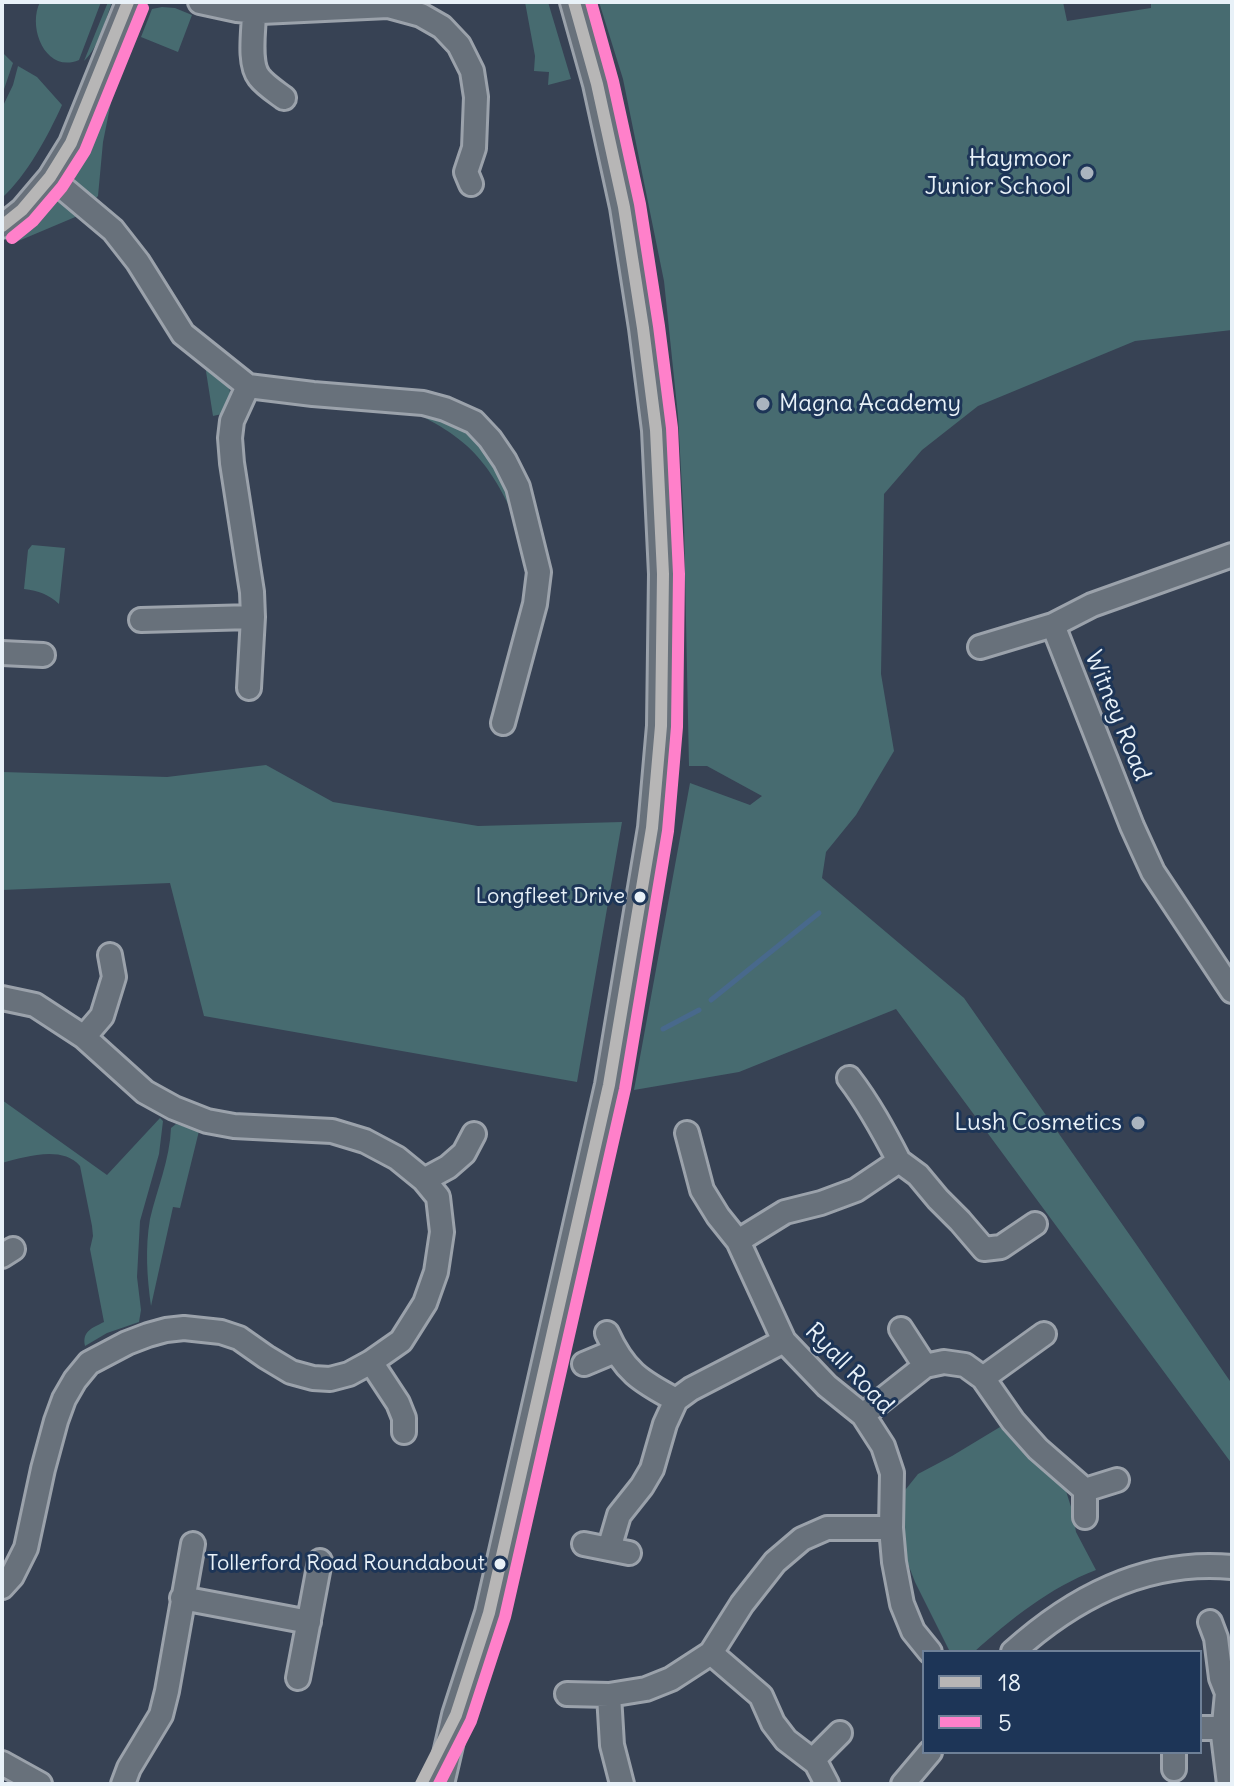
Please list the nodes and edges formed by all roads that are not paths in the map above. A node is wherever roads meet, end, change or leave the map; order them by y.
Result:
1 (128, 2) edge
2 (200, 2) edge
3 (574, 2) edge
4 (389, 4) edge
5 (254, 12) junction
6 (284, 98) dead end
7 (50, 177) junction
8 (471, 184) dead end
9 (2, 226) edge
10 (248, 386) junction
11 (1232, 555) edge
12 (253, 617) junction
13 (141, 620) dead end
14 (1053, 625) junction
15 (980, 647) dead end
16 (2, 653) edge
17 (43, 655) dead end
18 (249, 688) dead end
19 (503, 723) dead end
20 (110, 955) dead end
21 (1232, 991) edge
22 (2, 998) edge
23 (84, 1037) junction
24 (849, 1078) dead end
25 (687, 1133) dead end
26 (474, 1134) dead end
27 (899, 1161) junction
28 (424, 1180) junction
29 (1035, 1224) dead end
30 (738, 1241) junction
31 (901, 1329) dead end
32 (1044, 1334) dead end
33 (784, 1341) junction
34 (371, 1362) junction
35 (584, 1364) dead end
36 (925, 1366) junction
37 (983, 1378) junction
38 (676, 1400) junction
39 (863, 1415) junction
40 (404, 1432) dead end
41 (1117, 1480) dead end
42 (1085, 1490) junction
43 (1085, 1517) dead end
44 (891, 1528) junction
45 (193, 1544) dead end
46 (584, 1544) dead end
47 (320, 1561) dead end
48 (1232, 1567) edge
49 (2, 1587) edge
50 (182, 1598) junction
51 (309, 1622) junction
52 (1210, 1622) dead end
53 (928, 1650) edge
54 (1015, 1650) edge
55 (711, 1653) junction
56 (298, 1678) dead end
57 (1229, 1690) edge
58 (567, 1694) dead end
59 (609, 1695) junction
60 (456, 1715) junction
61 (1202, 1728) edge
62 (1224, 1728) junction
63 (840, 1733) dead end
64 (928, 1754) edge
65 (813, 1760) junction
66 (2, 1763) edge
67 (40, 1784) edge
68 (123, 1784) edge
69 (421, 1784) edge
70 (440, 1784) edge
71 (622, 1784) edge
72 (827, 1784) edge
73 (903, 1784) edge
74 (1229, 1784) edge

1 - 7 street
2 - 5 street
3 - 60 main road
4 - 5 street
4 - 8 street
5 - 6 street
7 - 9 street
7 - 10 street
10 - 12 street
10 - 19 street
11 - 14 street
12 - 13 street
12 - 18 street
14 - 15 street
14 - 21 street, Witney Road
16 - 17 street
20 - 23 street
22 - 23 street
23 - 28 street
24 - 27 street
25 - 30 street, Ryall Road
26 - 28 street
27 - 29 street
27 - 30 street
28 - 34 street
30 - 33 street, Ryall Road
31 - 36 street
32 - 37 street
33 - 38 street
33 - 39 street, Ryall Road
34 - 40 street
34 - 49 street
35 - 38 street
36 - 37 street
36 - 39 street
37 - 42 street
38 - 46 street
39 - 44 street, Ryall Road
41 - 42 street
42 - 43 street
44 - 53 street, Ryall Road
44 - 55 street
45 - 50 street
47 - 51 street
48 - 54 street
50 - 51 street
50 - 68 street
51 - 56 street
52 - 57 street
55 - 59 street
55 - 65 street
57 - 62 street
58 - 59 street
59 - 71 street
60 - 69 main road
60 - 70 main road
61 - 62 street
62 - 74 street
63 - 65 street
64 - 73 street
65 - 72 street
66 - 67 street

